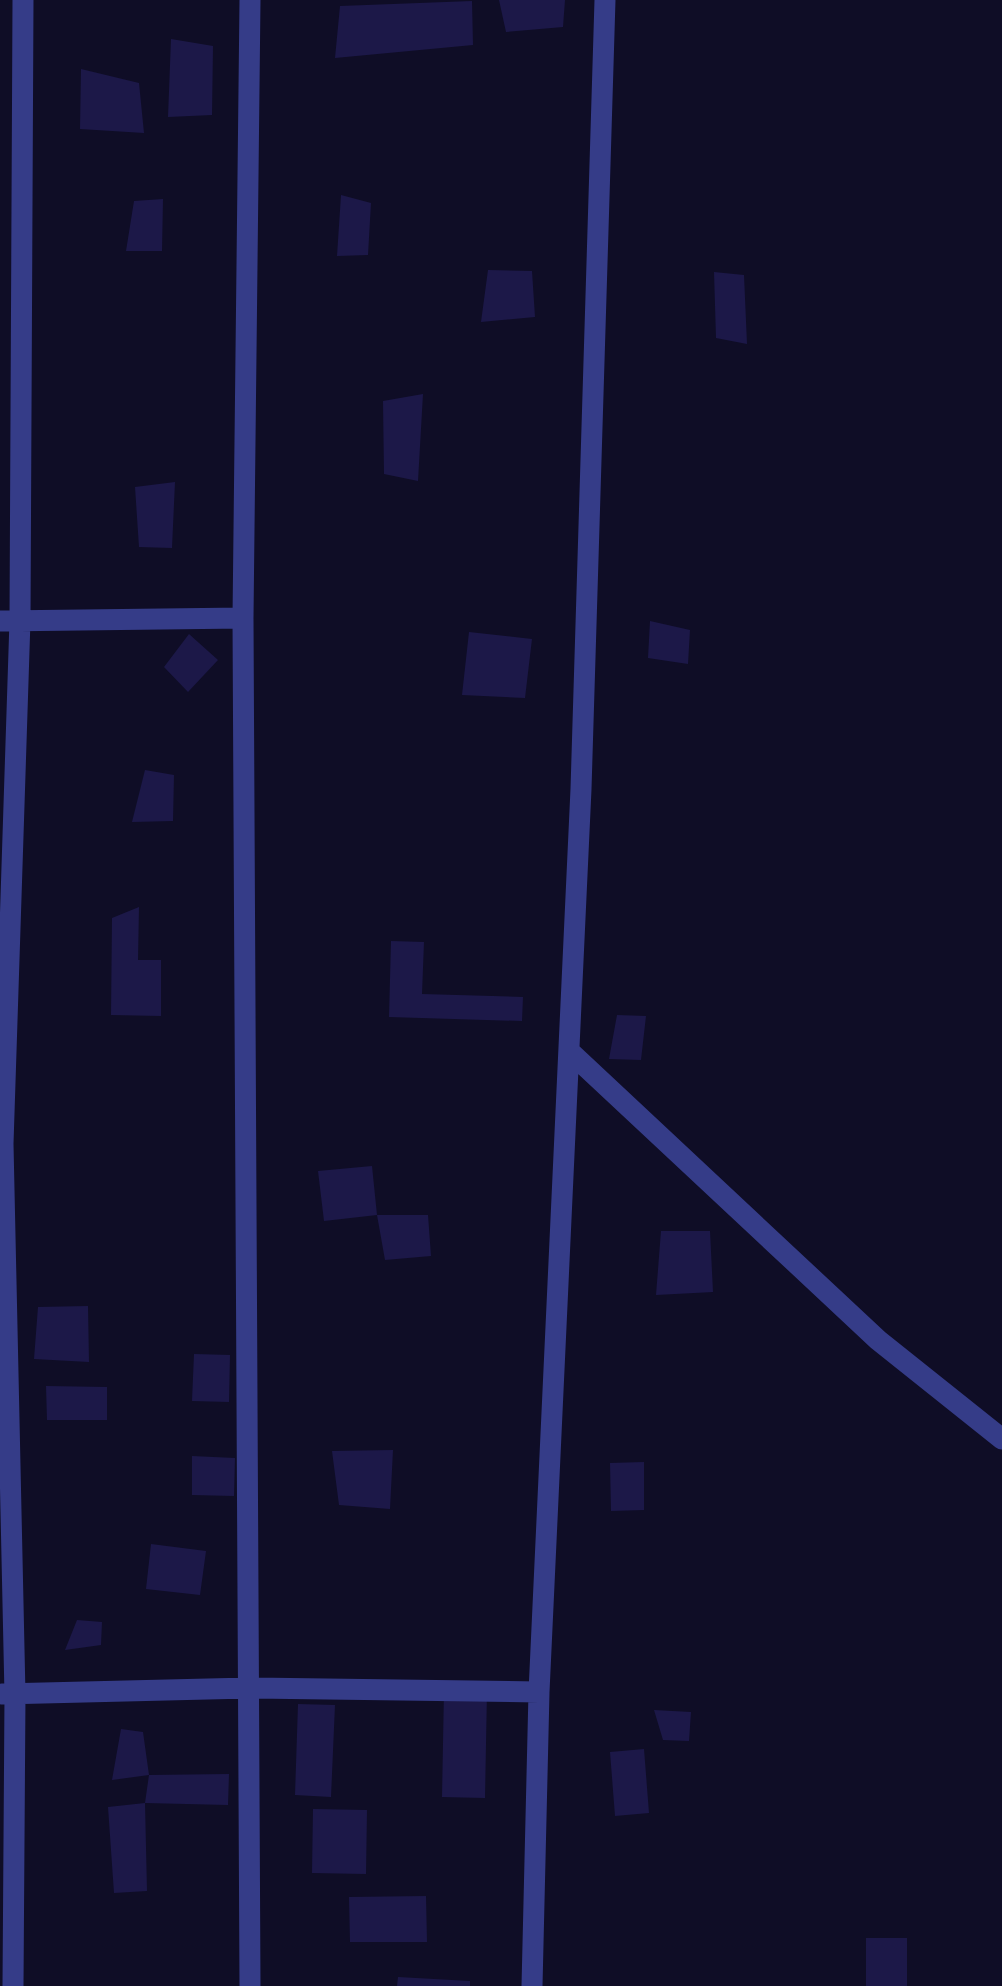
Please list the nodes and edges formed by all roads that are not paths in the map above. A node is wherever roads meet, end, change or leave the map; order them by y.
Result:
1 (23, 0) edge
2 (250, 0) edge
3 (605, 0) edge
4 (243, 618) junction
5 (10, 620) edge
6 (569, 1051) junction
7 (1, 1144) edge
8 (1002, 1439) edge
9 (249, 1688) junction
10 (538, 1692) junction
11 (7, 1694) edge
12 (13, 1986) edge
13 (250, 1986) edge
14 (532, 1986) edge

1 - 5 street
2 - 4 street
3 - 6 street
4 - 5 street
4 - 9 street
5 - 7 street
6 - 8 street
6 - 10 street
7 - 11 street
9 - 10 street
9 - 11 street
9 - 13 street
10 - 14 street
11 - 12 street

